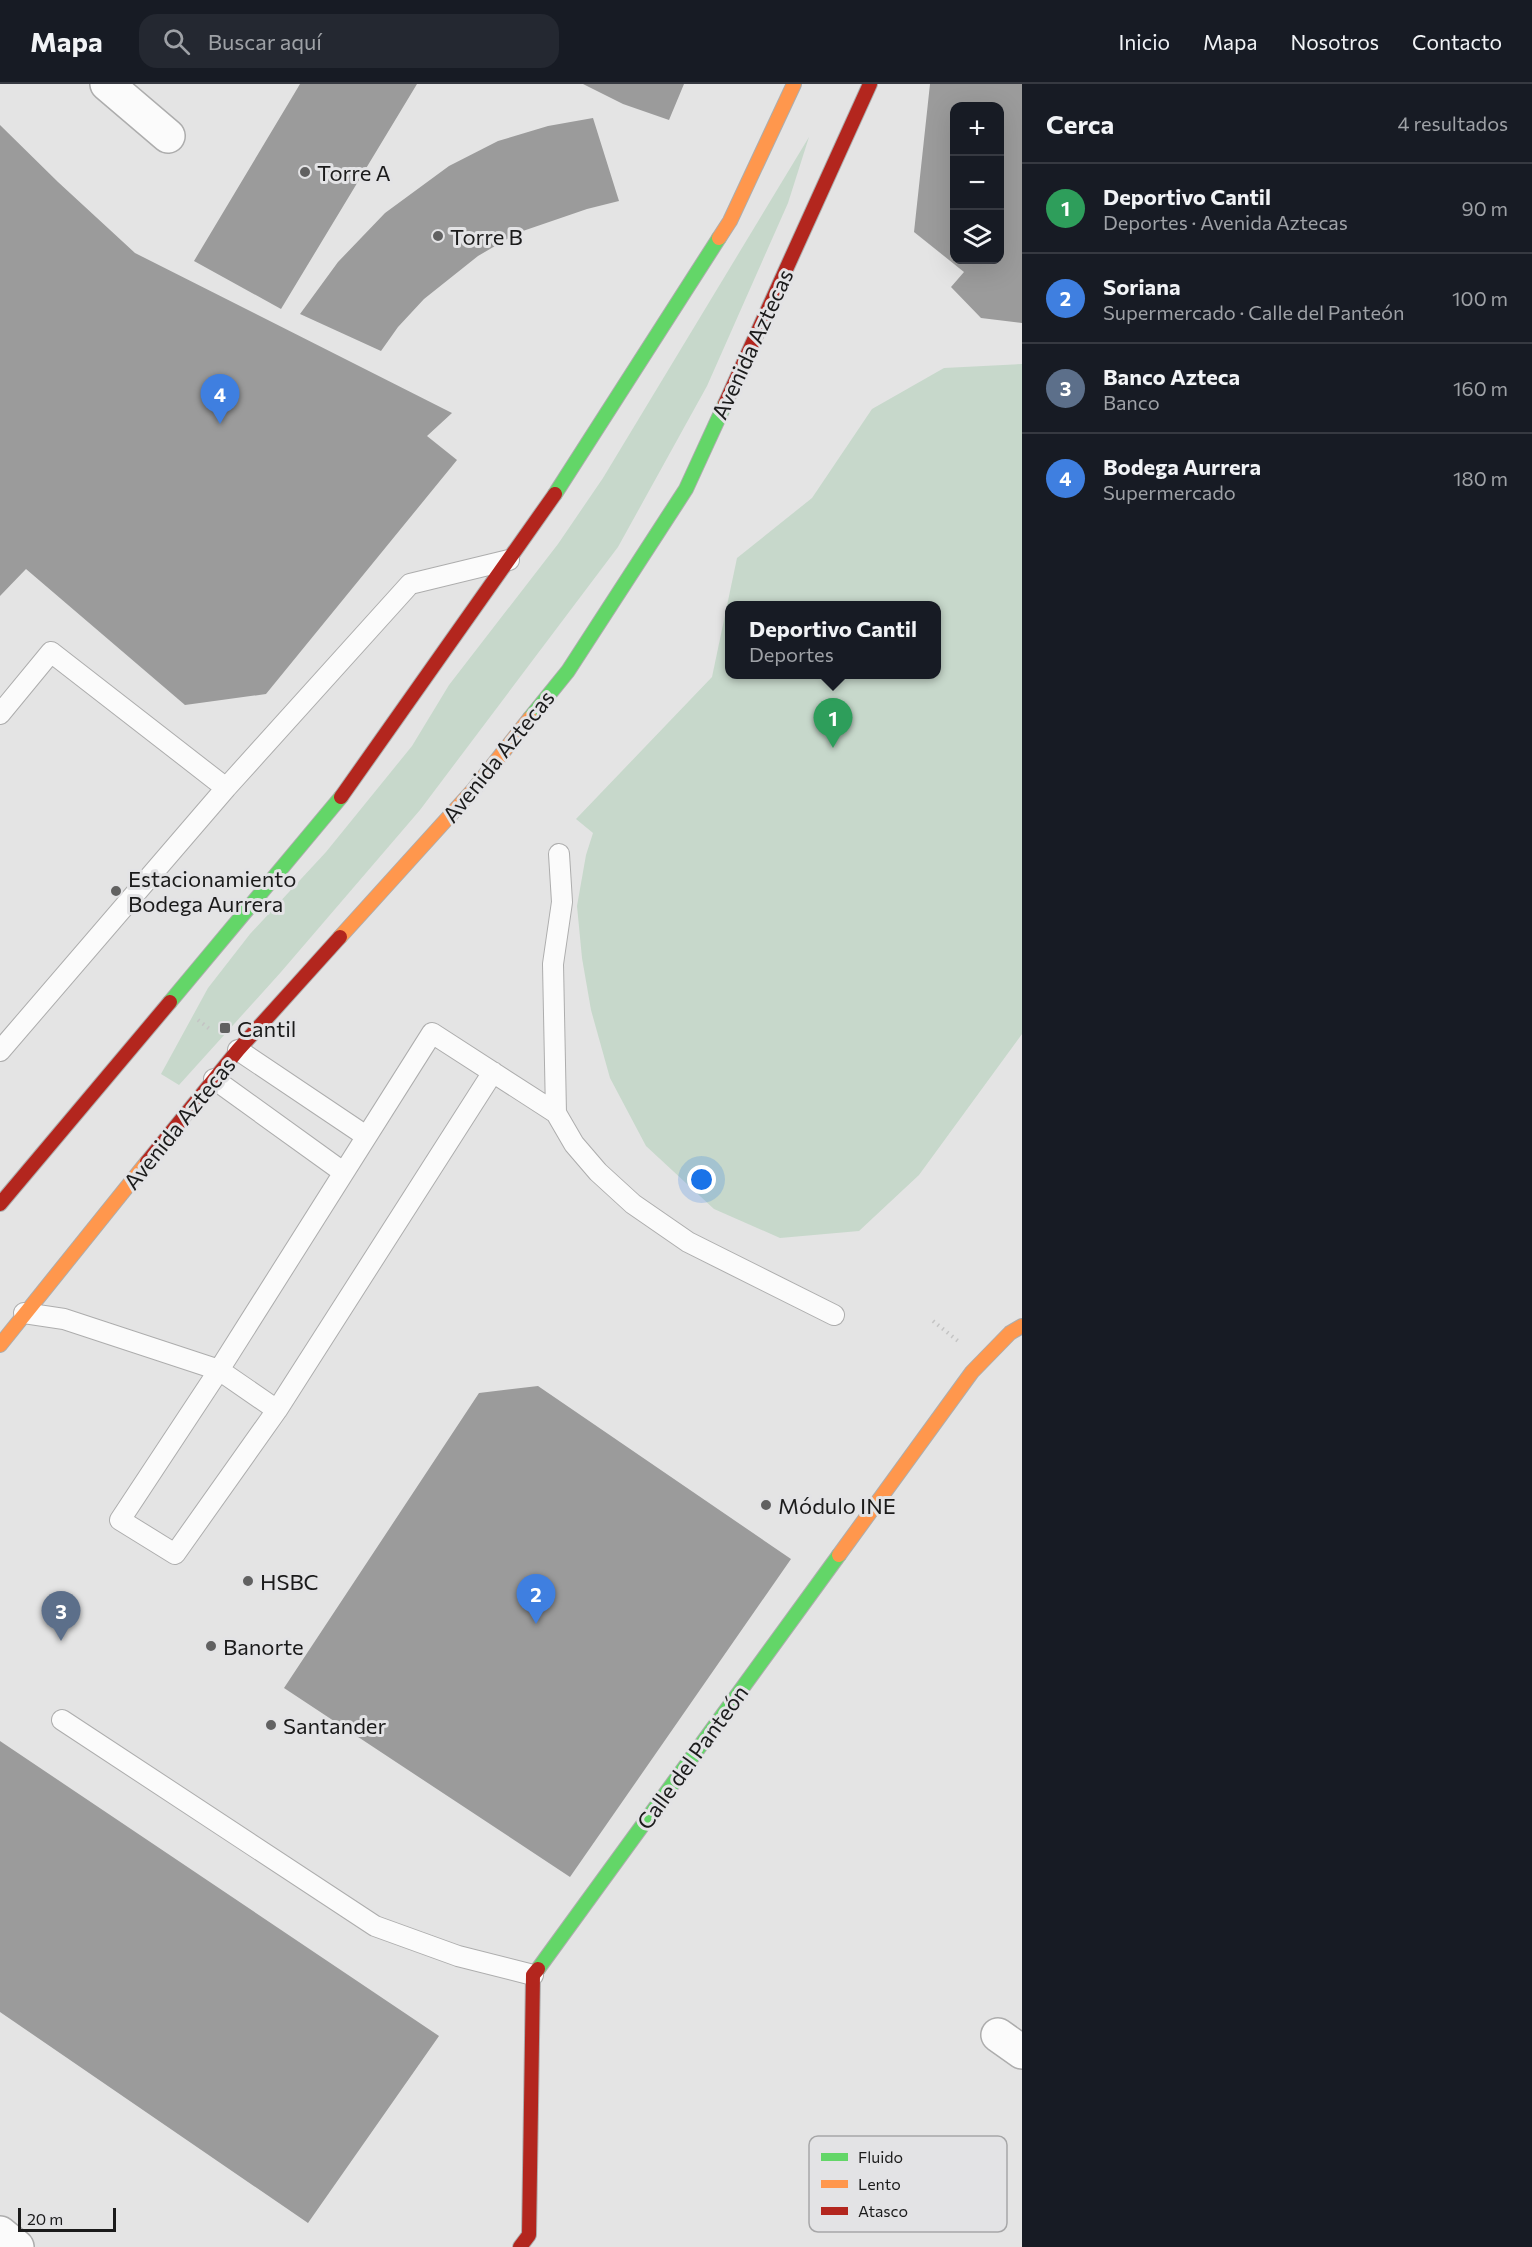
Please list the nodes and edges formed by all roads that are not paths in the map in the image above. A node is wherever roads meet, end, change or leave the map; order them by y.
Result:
1 (107, 84) edge
2 (794, 84) edge
3 (870, 84) edge
4 (168, 136) dead end
5 (509, 560) junction
6 (0, 714) edge
7 (226, 788) junction
8 (559, 854) dead end
9 (7, 1030) edge
10 (238, 1050) junction
11 (0, 1051) edge
12 (493, 1072) junction
13 (213, 1079) junction
14 (556, 1113) junction
15 (366, 1136) junction
16 (343, 1172) junction
17 (0, 1204) edge
18 (24, 1313) junction
19 (834, 1314) dead end
20 (1022, 1326) edge
21 (0, 1345) edge
22 (219, 1370) junction
23 (277, 1410) junction
24 (62, 1720) dead end
25 (533, 1976) junction
26 (0, 2233) edge
27 (17, 2247) edge
28 (520, 2247) edge

1 - 4 street
2 - 5 main road
3 - 10 main road, Avenida Aztecas
5 - 7 lane
5 - 17 main road
6 - 7 lane
7 - 9 lane
8 - 14 lane
9 - 11 lane
10 - 13 main road, Avenida Aztecas
10 - 15 lane
12 - 14 lane
12 - 15 lane
12 - 23 lane
13 - 16 lane
13 - 18 main road, Avenida Aztecas
14 - 19 lane
15 - 16 lane
16 - 22 lane
18 - 21 main road, Avenida Aztecas
18 - 22 lane
20 - 25 main road, Calle del Panteón
22 - 23 lane
22 - 23 lane
24 - 25 lane
25 - 28 main road
26 - 27 street

